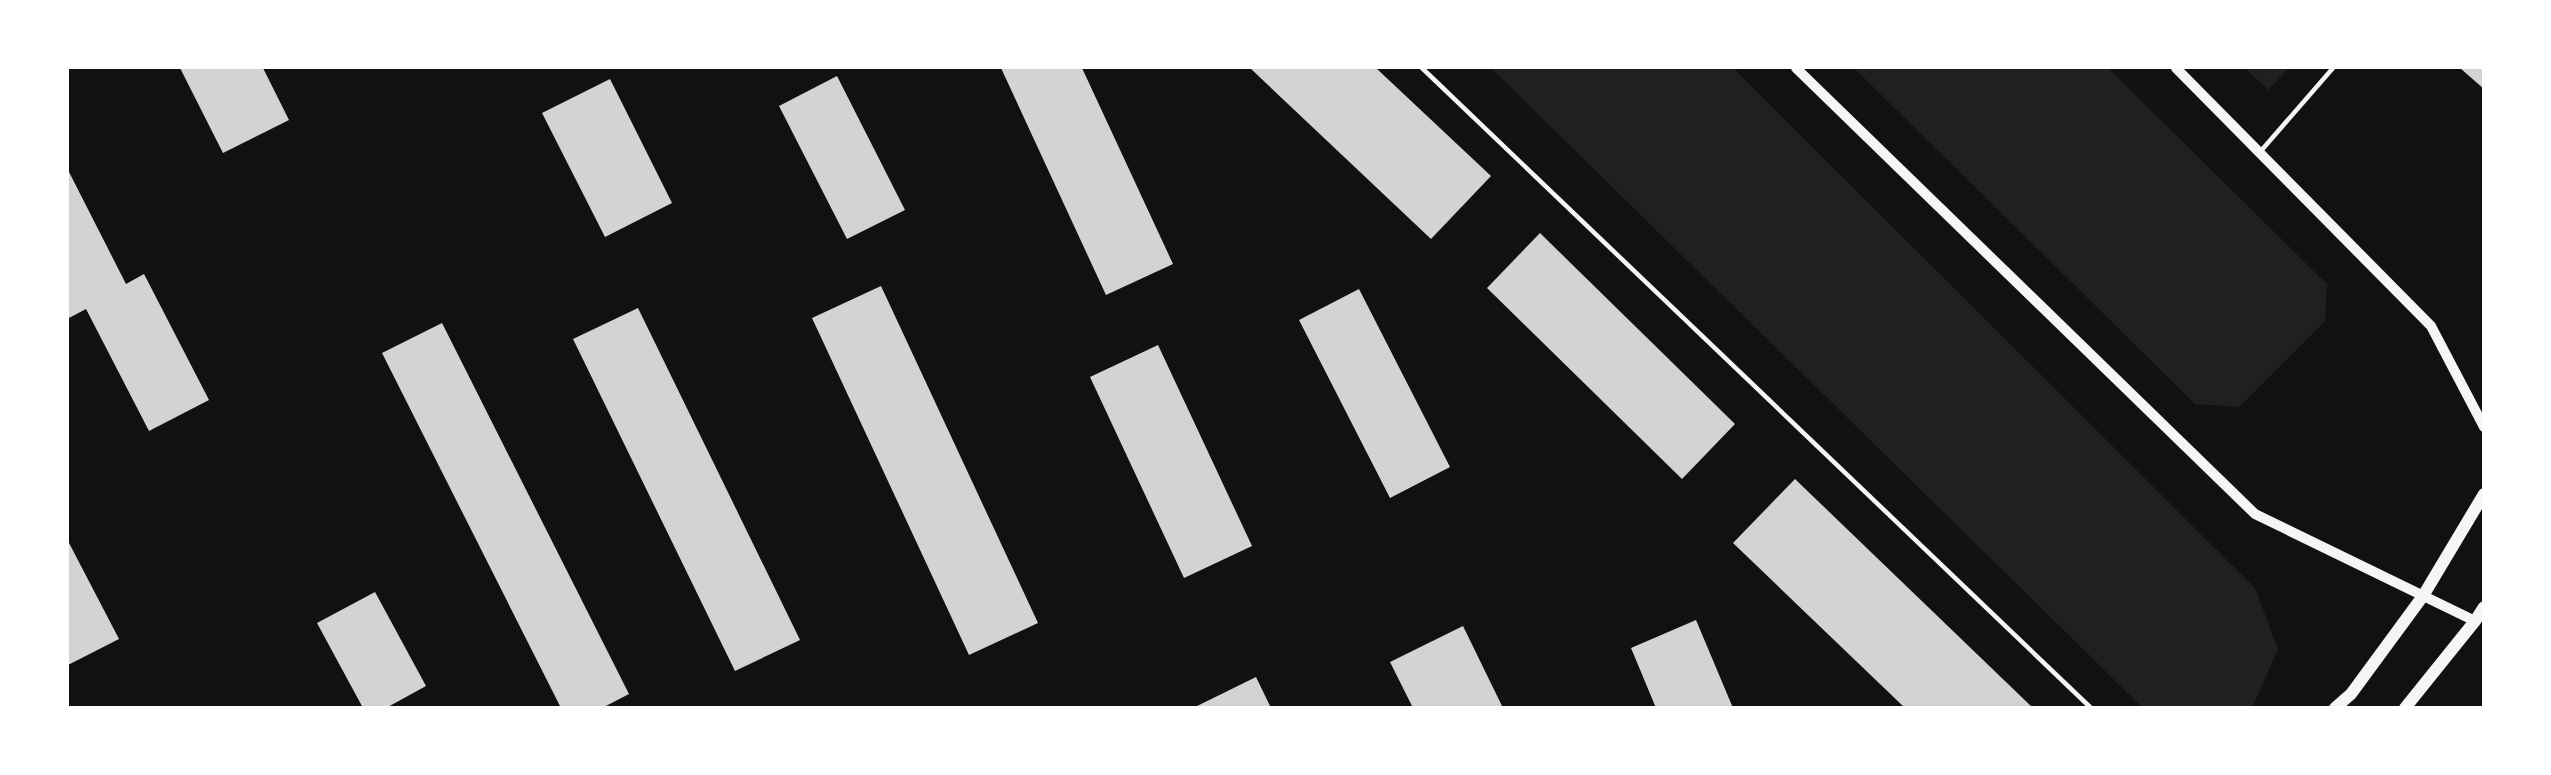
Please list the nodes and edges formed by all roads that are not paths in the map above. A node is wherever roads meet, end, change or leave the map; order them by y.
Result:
1 (1422, 68) edge
2 (1796, 68) edge
3 (2176, 68) edge
4 (2333, 68) edge
5 (2260, 153) junction
6 (2484, 427) edge
7 (2484, 494) edge
8 (2423, 596) junction
9 (2484, 607) edge
10 (2479, 625) edge
11 (2091, 707) edge
12 (2335, 708) edge
13 (2405, 708) edge

1 - 11 lane
2 - 8 street
3 - 5 street
4 - 5 lane
5 - 6 street
7 - 8 main road
8 - 10 street
8 - 12 main road
9 - 10 main road
10 - 13 main road

